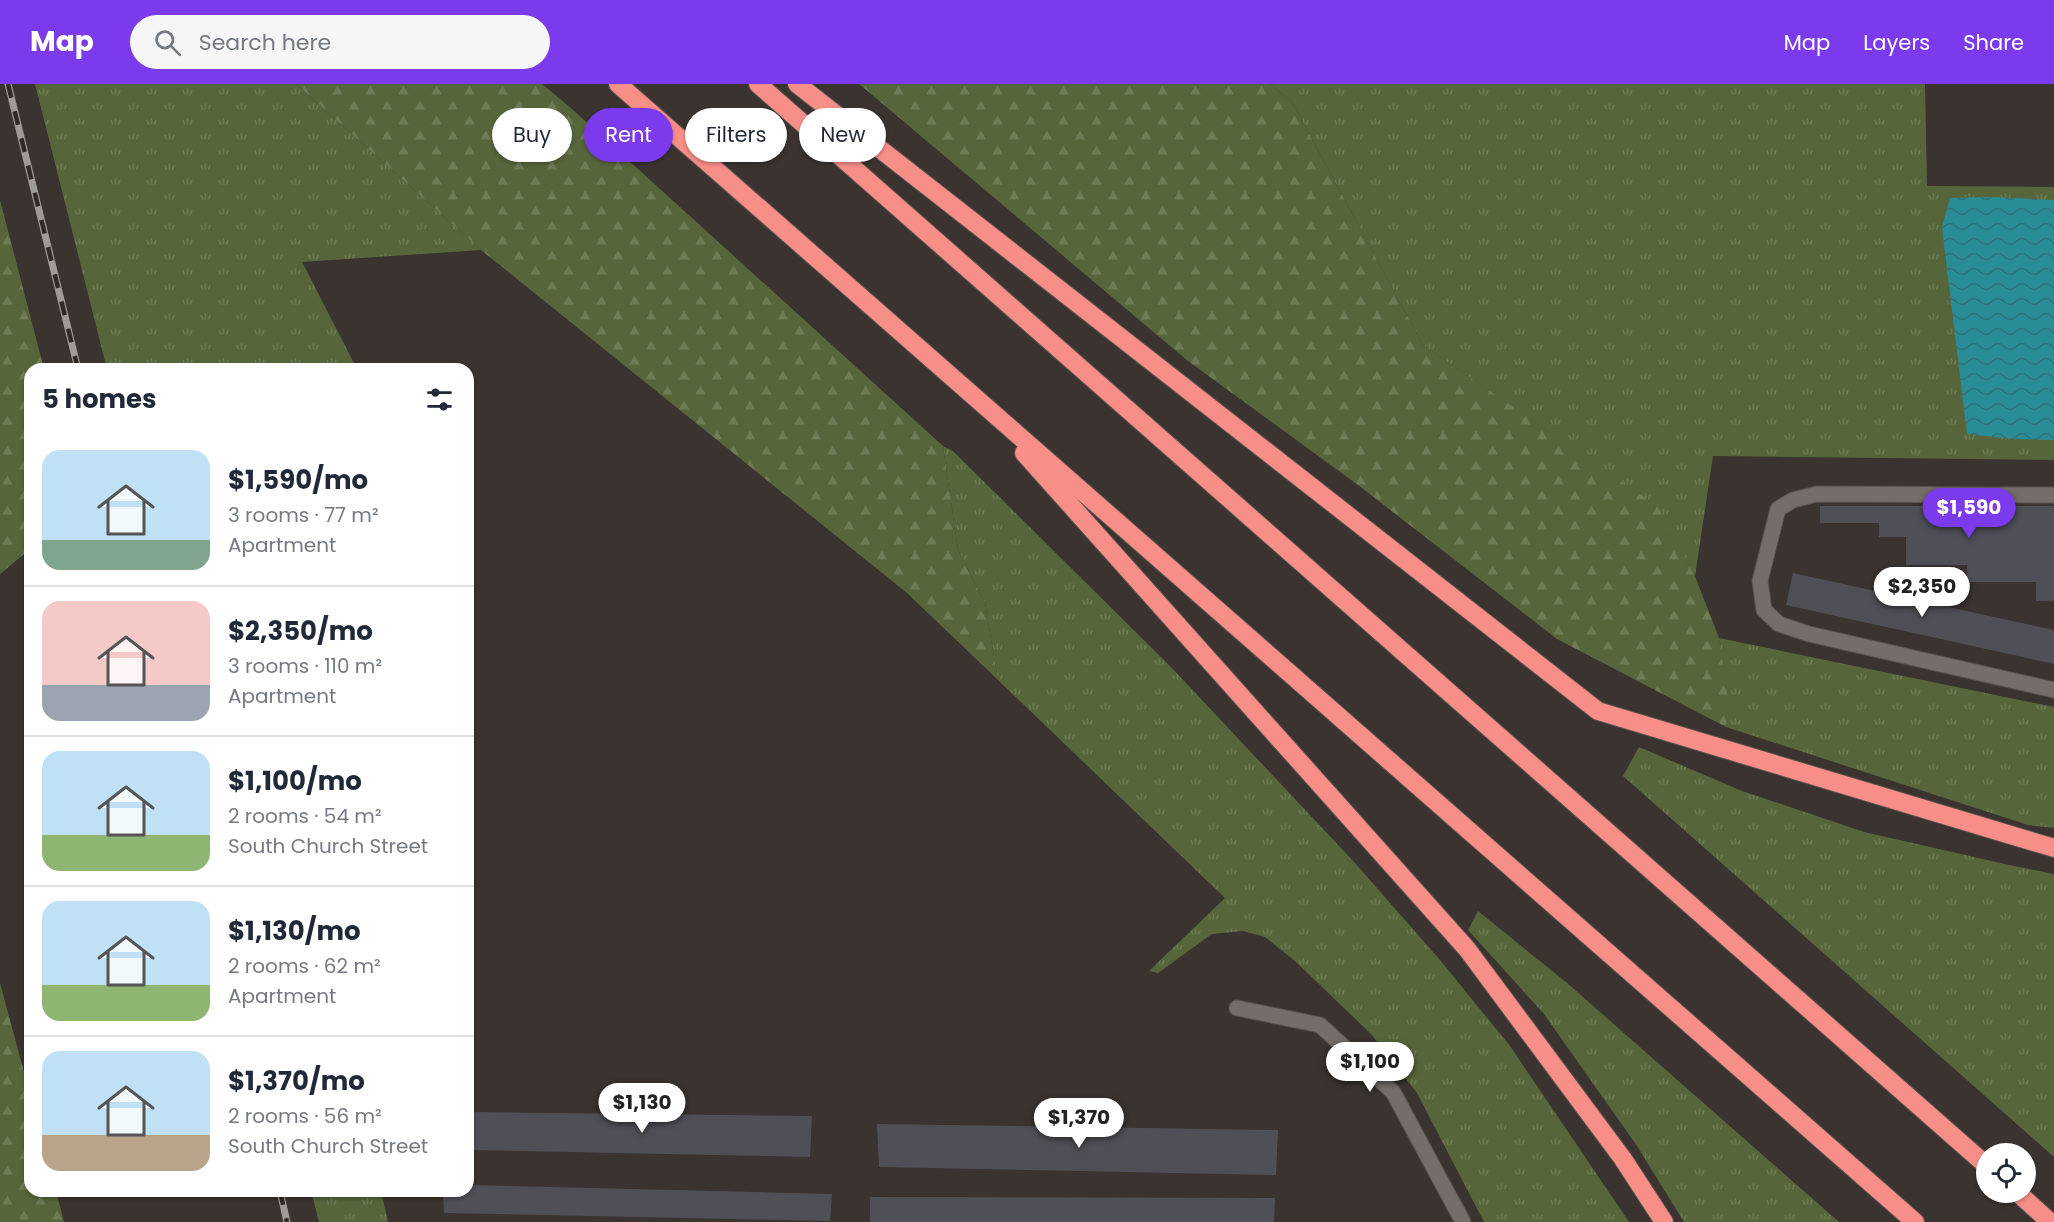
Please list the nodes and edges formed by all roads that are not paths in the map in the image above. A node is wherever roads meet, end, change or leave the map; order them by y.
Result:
1 (618, 84) edge
2 (758, 84) edge
3 (797, 84) edge
4 (971, 394) junction
5 (2054, 495) edge
6 (2054, 690) edge
7 (2054, 848) edge
8 (1237, 1008) dead end
9 (1976, 1157) edge
10 (2029, 1203) edge
11 (1463, 1222) edge
12 (1664, 1222) edge
13 (1915, 1222) edge
14 (2050, 1222) edge

1 - 4 highway
2 - 9 highway
3 - 7 highway
4 - 12 highway
4 - 13 highway
5 - 6 street
8 - 11 street
10 - 14 highway

